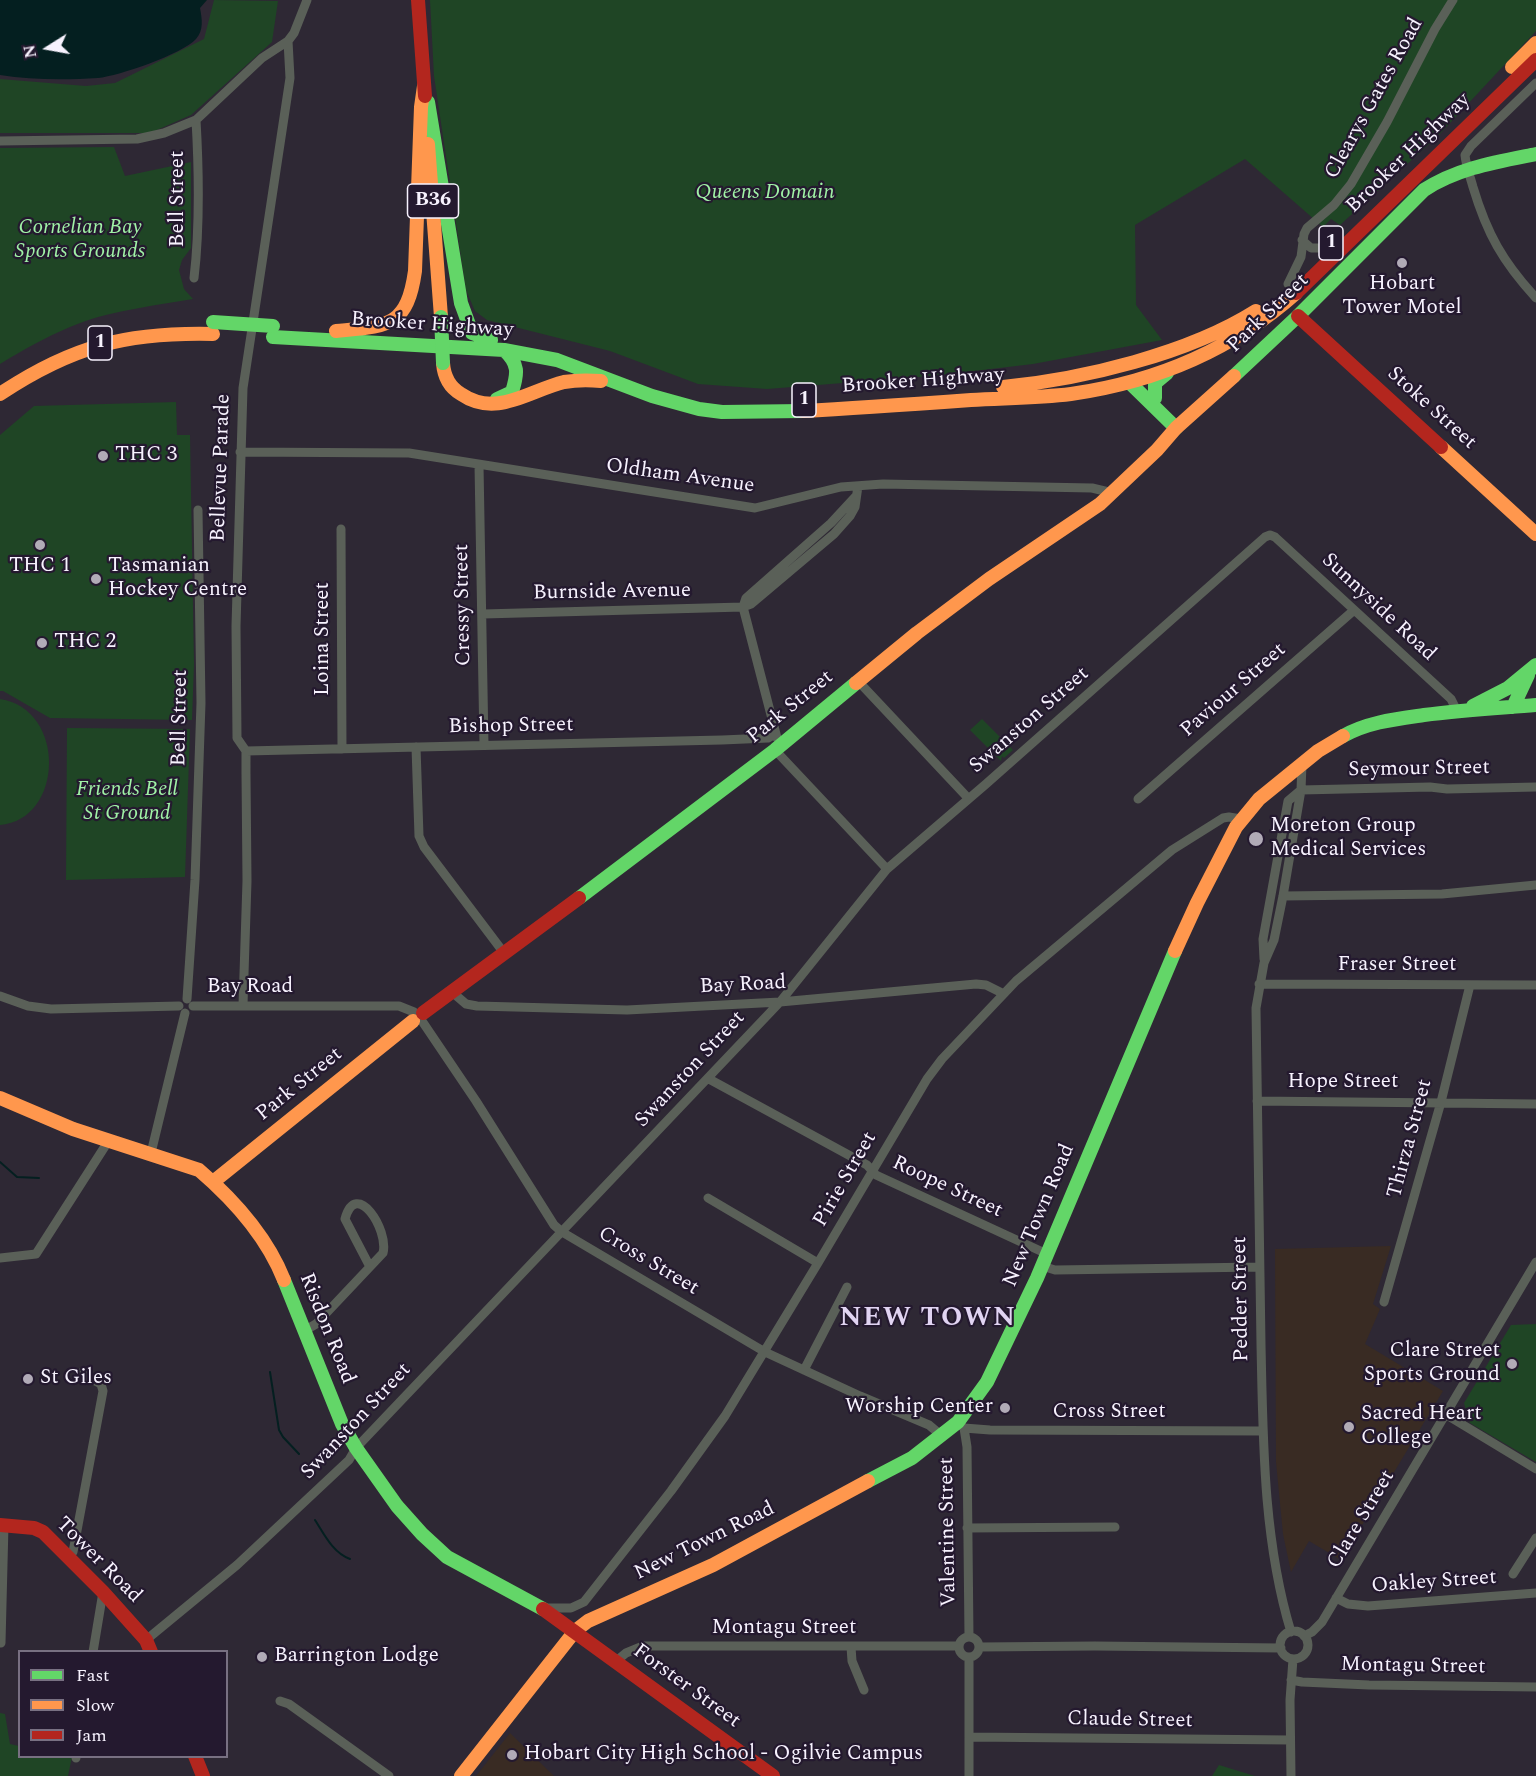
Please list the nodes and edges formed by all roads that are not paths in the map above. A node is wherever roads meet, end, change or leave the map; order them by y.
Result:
1 (307, 0) edge
2 (418, 0) edge
3 (1453, 0) edge
4 (288, 41) junction
5 (1536, 43) edge
6 (1536, 60) edge
7 (1536, 83) edge
8 (424, 86) junction
9 (196, 120) junction
10 (0, 141) edge
11 (1536, 154) edge
12 (1467, 164) junction
13 (1302, 240) junction
14 (1326, 248) junction
15 (194, 278) dead end
16 (1288, 284) junction
17 (1536, 298) edge
18 (1298, 316) junction
19 (213, 328) junction
20 (336, 331) junction
21 (273, 332) junction
22 (491, 340) junction
23 (504, 350) junction
24 (443, 363) junction
25 (1168, 372) junction
26 (1083, 374) junction
27 (1146, 379) junction
28 (0, 380) edge
29 (1130, 383) junction
30 (637, 391) junction
31 (0, 394) edge
32 (1155, 398) junction
33 (1164, 415) junction
34 (1176, 428) junction
35 (240, 452) junction
36 (479, 465) junction
37 (857, 491) junction
38 (1113, 492) junction
39 (198, 510) dead end
40 (341, 529) dead end
41 (1536, 534) edge
42 (1270, 535) joint
43 (743, 607) junction
44 (1353, 610) junction
45 (483, 614) junction
46 (1532, 669) edge
47 (858, 681) junction
48 (1536, 703) edge
49 (1513, 707) junction
50 (1461, 710) junction
51 (777, 742) junction
52 (484, 745) junction
53 (416, 747) junction
54 (342, 749) junction
55 (246, 752) junction
56 (1302, 764) junction
57 (1536, 787) edge
58 (1301, 790) junction
59 (968, 798) junction
60 (1138, 799) dead end
61 (1241, 819) junction
62 (887, 869) junction
63 (1536, 885) edge
64 (1283, 896) junction
65 (504, 953) junction
66 (1264, 963) junction
67 (1259, 984) junction
68 (1470, 985) junction
69 (1536, 985) edge
70 (452, 992) junction
71 (1002, 993) junction
72 (0, 996) edge
73 (780, 1002) junction
74 (190, 1003) junction
75 (243, 1005) junction
76 (182, 1009) junction
77 (418, 1017) junction
78 (709, 1079) junction
79 (0, 1098) edge
80 (1257, 1101) junction
81 (1441, 1102) junction
82 (1536, 1104) edge
83 (109, 1140) junction
84 (151, 1153) junction
85 (872, 1171) junction
86 (213, 1182) junction
87 (708, 1198) dead end
88 (562, 1232) junction
89 (0, 1258) edge
90 (1045, 1260) junction
91 (1536, 1262) edge
92 (818, 1263) junction
93 (369, 1265) junction
94 (1259, 1267) junction
95 (848, 1287) dead end
96 (1384, 1302) dead end
97 (304, 1331) junction
98 (765, 1352) junction
99 (804, 1370) junction
100 (80, 1373) dead end
101 (1445, 1414) junction
102 (961, 1425) junction
103 (1263, 1431) junction
104 (942, 1436) junction
105 (356, 1448) junction
106 (1536, 1469) edge
107 (2, 1525) edge
108 (1115, 1527) dead end
109 (967, 1528) junction
110 (1536, 1538) edge
111 (69, 1557) junction
112 (1513, 1574) dead end
113 (1536, 1593) edge
114 (106, 1595) junction
115 (1336, 1598) junction
116 (541, 1608) junction
117 (575, 1631) junction
118 (1290, 1632) junction
119 (1304, 1636) junction
120 (969, 1637) junction
121 (145, 1640) edge
122 (1, 1643) edge
123 (958, 1646) junction
124 (852, 1647) junction
125 (979, 1647) junction
126 (1281, 1648) junction
127 (93, 1650) edge
128 (969, 1657) junction
129 (1293, 1659) junction
130 (615, 1662) junction
131 (1290, 1680) junction
132 (1536, 1687) edge
133 (864, 1690) dead end
134 (280, 1701) dead end
135 (969, 1737) junction
136 (1290, 1740) junction
137 (196, 1758) edge
138 (203, 1776) edge
139 (389, 1776) edge
140 (461, 1776) edge
141 (773, 1776) edge
142 (969, 1776) edge
143 (1291, 1776) edge

1 - 4 street
2 - 8 main road, B36
3 - 13 street, Clearys Gates Road
4 - 9 street
4 - 35 street, Bellevue Parade
5 - 14 main road, Brooker Highway / 1
6 - 25 main road, Brooker Highway / 1
7 - 12 street
8 - 20 main road
8 - 22 main road
8 - 24 main road, B36, bridge
9 - 10 street
9 - 15 street, Bell Street
11 - 12 main road, Park Street
12 - 17 street
12 - 18 main road, Park Street
13 - 14 street
13 - 16 street, Clearys Gates Road
14 - 16 main road, Brooker Highway / 1
16 - 26 main road, Brooker Highway / 1
18 - 34 main road, Park Street
18 - 41 main road, Stoke Street
19 - 21 main road, Brooker Highway / 1
19 - 28 main road, 1
19 - 31 main road, Brooker Highway / 1
20 - 21 main road, Brooker Highway / 1
20 - 22 main road, Brooker Highway / 1
21 - 23 main road, Brooker Highway / 1
22 - 26 main road, Brooker Highway / 1
23 - 24 main road
23 - 30 main road, Brooker Highway / 1
24 - 30 main road
25 - 27 main road, Brooker Highway / 1
25 - 32 main road
26 - 27 main road
27 - 29 main road, Brooker Highway / 1
27 - 32 main road
29 - 30 main road, Brooker Highway / 1
29 - 33 main road
32 - 33 main road
33 - 34 main road
34 - 38 main road, Park Street
35 - 36 street, Oldham Avenue
35 - 55 street, Bellevue Parade
36 - 37 street, Oldham Avenue
36 - 45 street, Cressy Street
37 - 38 street, Oldham Avenue
37 - 43 street
38 - 47 main road, Park Street
39 - 74 street, Bell Street
40 - 54 street, Loina Street
42 - 44 street, Sunnyside Road
42 - 59 street, Swanston Street
43 - 45 street, Burnside Avenue
43 - 51 street
44 - 50 street, Sunnyside Road
44 - 60 street, Paviour Street
45 - 52 street, Cressy Street
46 - 48 main road
46 - 49 main road
46 - 50 main road
47 - 51 main road, Park Street
47 - 59 street
48 - 49 main road, New Town Road
49 - 50 main road, New Town Road
50 - 56 main road, New Town Road
51 - 52 street, Bishop Street
51 - 62 street
51 - 65 main road, Park Street
52 - 53 street, Bishop Street
53 - 54 street, Bishop Street
53 - 65 street
54 - 55 street, Bishop Street
55 - 75 street, Bellevue Parade
56 - 58 street, Pedder Street
56 - 61 main road, New Town Road
57 - 58 street, Seymour Street
58 - 64 street, Pedder Street
58 - 66 street, Pedder Street
59 - 62 street, Swanston Street
61 - 71 street, Pirie Street
61 - 90 main road, New Town Road
62 - 73 street, Swanston Street
63 - 64 street
64 - 66 street, Pedder Street
65 - 70 main road, Park Street
66 - 67 street, Pedder Street
67 - 68 street, Fraser Street
67 - 80 street, Pedder Street
68 - 69 street, Fraser Street
68 - 81 street, Thirza Street
70 - 73 street, Bay Road
70 - 77 main road, Park Street
71 - 73 street, Bay Road
71 - 85 street, Pirie Street
72 - 76 street, Bay Road
73 - 78 street, Swanston Street
74 - 75 street, Bay Road
74 - 76 street
75 - 77 street, Bay Road
76 - 84 street
77 - 86 main road, Park Street
77 - 88 street, Cross Street
78 - 85 street, Roope Street
78 - 88 street, Swanston Street
79 - 83 main road, Risdon Road
80 - 81 street, Hope Street
80 - 94 street, Pedder Street
81 - 82 street, Hope Street
81 - 96 street, Thirza Street
83 - 84 main road, Risdon Road
83 - 89 street
84 - 86 main road, Risdon Road
85 - 90 street, Roope Street
85 - 92 street, Pirie Street
86 - 97 main road, Risdon Road
87 - 92 street
88 - 98 street, Cross Street
88 - 105 street, Swanston Street
90 - 94 street, Roope Street
90 - 102 main road, New Town Road
91 - 101 street, Clare Street
92 - 98 street, Pirie Street
93 - 93 street
93 - 97 street
94 - 103 street, Pedder Street
95 - 99 street
97 - 105 main road, Risdon Road
98 - 99 street, Cross Street
98 - 116 street, Pirie Street
99 - 104 street, Cross Street
100 - 111 street
101 - 106 street
101 - 115 street, Clare Street
102 - 103 street, Cross Street
102 - 104 main road, New Town Road
102 - 109 street, Valentine Street
103 - 118 street, Pedder Street
104 - 117 main road, New Town Road
105 - 116 main road, Risdon Road
105 - 121 street, Swanston Street
107 - 111 main road, Tower Road
107 - 122 street
108 - 109 street
109 - 120 street, Valentine Street
110 - 112 street
111 - 114 main road, Tower Road
113 - 115 street, Oakley Street
114 - 121 main road, Tower Road
114 - 127 street
115 - 119 street, Clare Street
116 - 117 main road, Risdon Road
117 - 130 main road, Forster Street
117 - 140 main road, New Town Road
118 - 119 street
118 - 126 street
119 - 129 street
120 - 123 street
120 - 125 street
123 - 124 street, Montagu Street
123 - 128 street
124 - 130 street, Montagu Street
124 - 133 street
125 - 126 street
125 - 128 street
126 - 129 street
128 - 135 street
129 - 131 street
130 - 141 main road, Forster Street
131 - 132 street, Montagu Street
131 - 136 street
134 - 139 street
135 - 136 street, Claude Street
135 - 142 street
136 - 143 street
137 - 138 main road

